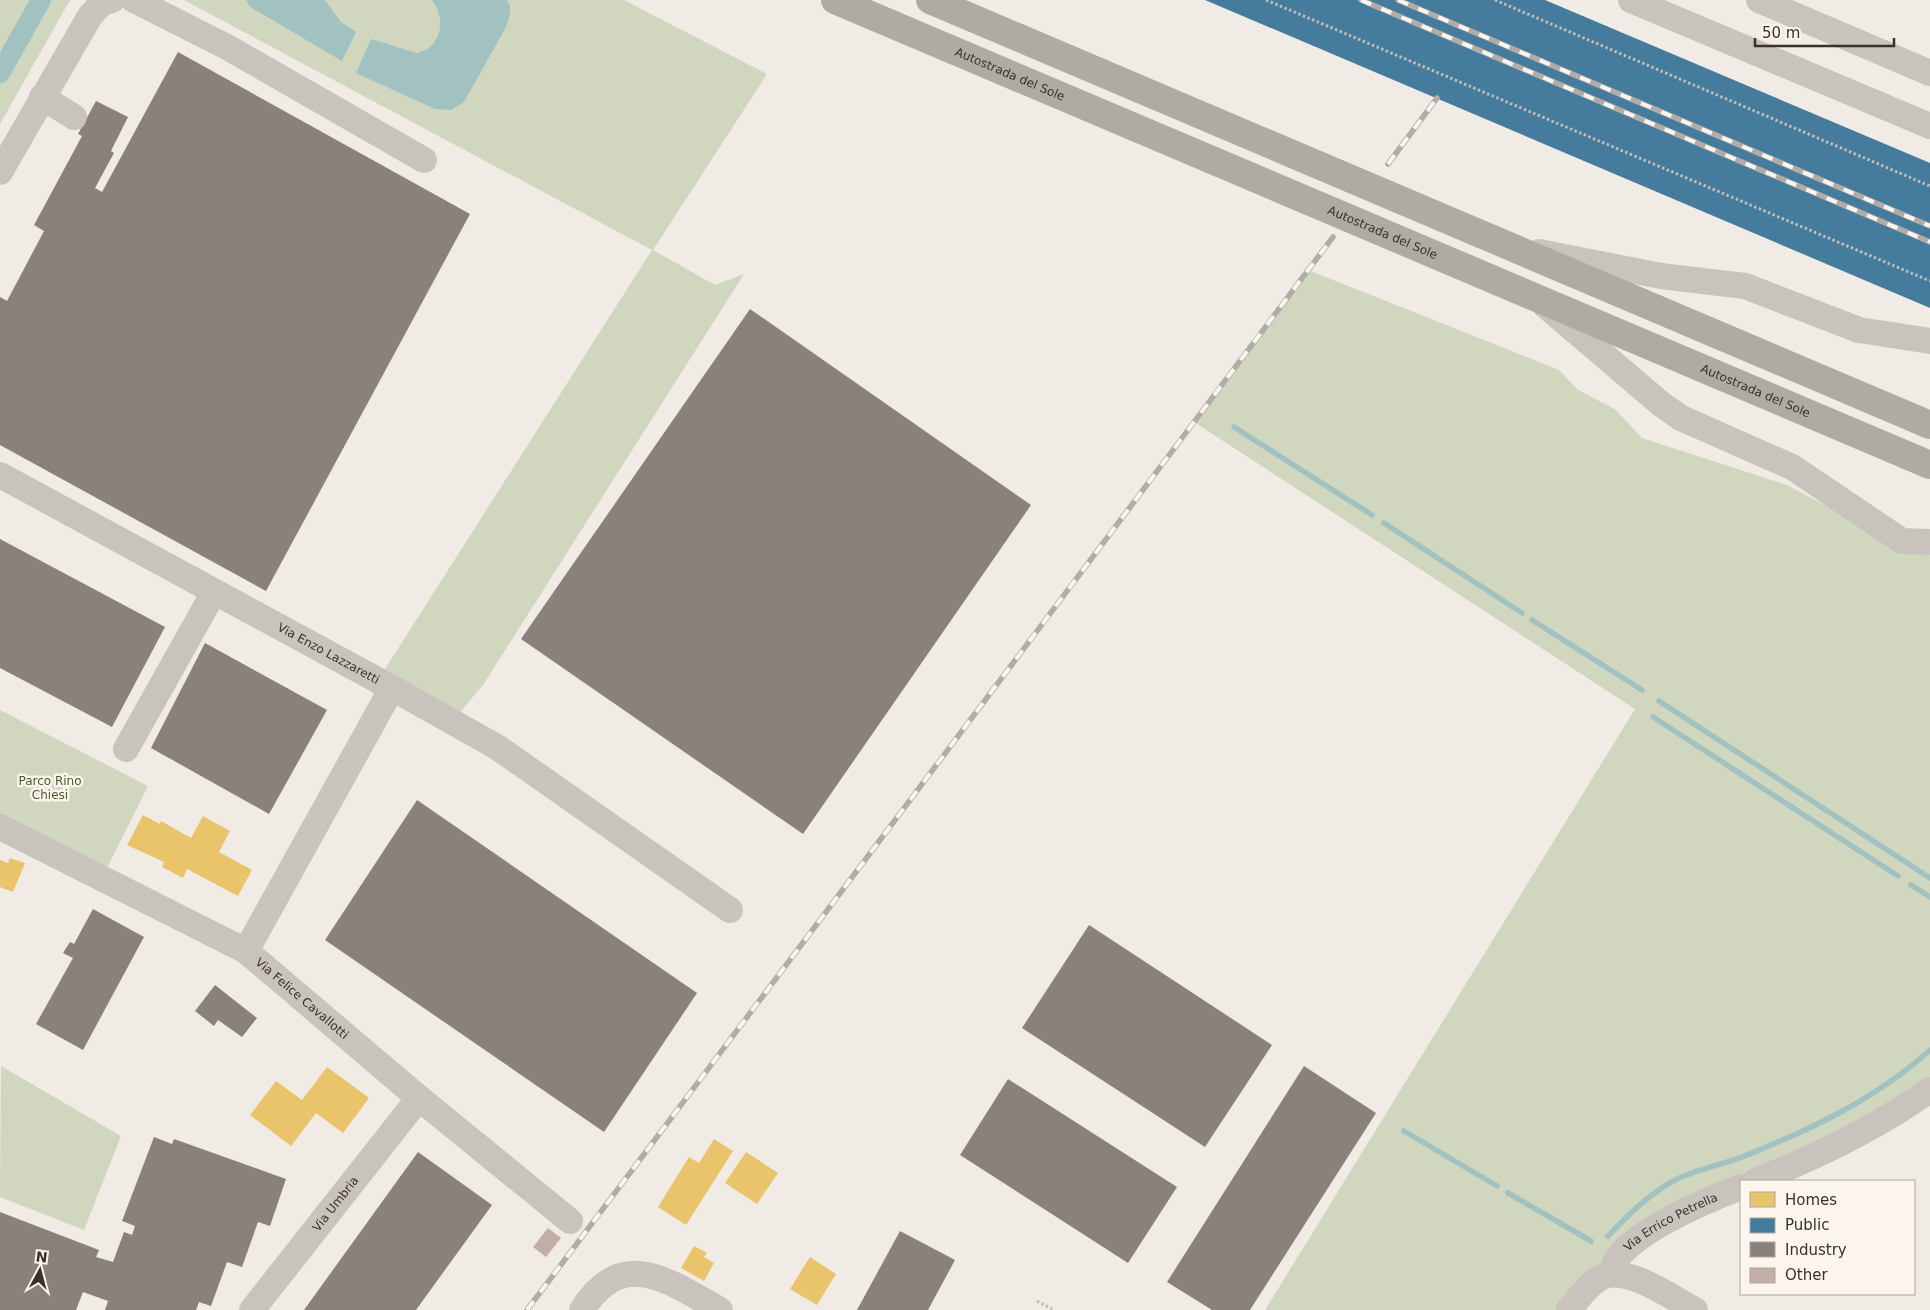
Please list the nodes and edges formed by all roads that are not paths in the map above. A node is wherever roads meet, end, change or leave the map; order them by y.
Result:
1 (112, 0) edge
2 (134, 0) edge
3 (835, 0) edge
4 (930, 0) edge
5 (1631, 0) edge
6 (1759, 0) edge
7 (1930, 73) edge
8 (42, 97) junction
9 (74, 117) dead end
10 (1930, 126) edge
11 (424, 160) dead end
12 (0, 172) edge
13 (1509, 246) junction
14 (1536, 298) junction
15 (1930, 341) edge
16 (1930, 425) edge
17 (1930, 465) edge
18 (0, 475) edge
19 (1930, 542) edge
20 (214, 592) junction
21 (392, 688) junction
22 (126, 749) dead end
23 (0, 827) edge
24 (730, 910) dead end
25 (246, 951) junction
26 (1930, 1090) edge
27 (419, 1098) junction
28 (1757, 1180) edge
29 (1740, 1187) edge
30 (570, 1221) dead end
31 (1612, 1273) junction
32 (252, 1310) edge
33 (582, 1310) edge
34 (720, 1310) edge
35 (1569, 1310) edge
36 (1695, 1310) edge

1 - 8 street
2 - 11 street
3 - 14 highway, Autostrada del Sole
4 - 13 highway
5 - 10 street
6 - 7 street
8 - 9 street
8 - 12 street
13 - 15 street
13 - 16 highway
14 - 17 highway, Autostrada del Sole
14 - 19 street
18 - 20 street, Via Enzo Lazzaretti
20 - 21 street, Via Enzo Lazzaretti
20 - 22 street
21 - 24 street
21 - 25 street, Via Enzo Lazzaretti
23 - 25 street, Via Felice Cavallotti
25 - 27 street, Via Felice Cavallotti
26 - 28 street
27 - 30 street, Via Felice Cavallotti
27 - 32 street, Via Umbria
29 - 31 street, Via Errico Petrella
31 - 35 street, Via Errico Petrella
31 - 36 street
33 - 34 street

